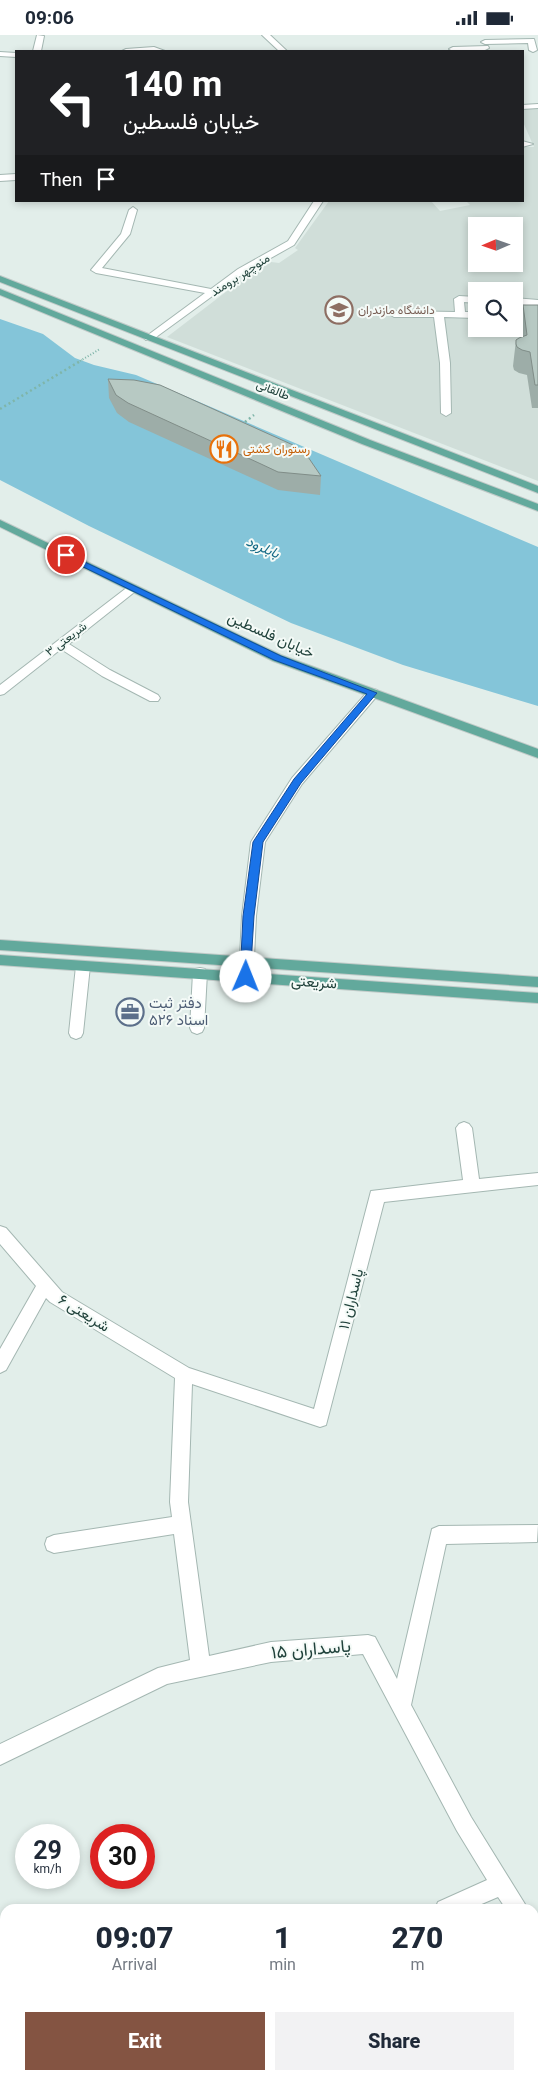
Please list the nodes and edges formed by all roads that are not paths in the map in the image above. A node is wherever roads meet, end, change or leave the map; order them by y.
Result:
1 (266, 35) edge
2 (40, 36) edge
3 (485, 44) edge
4 (453, 49) dead end
5 (37, 50) edge
6 (140, 50) edge
7 (158, 50) edge
8 (282, 50) edge
9 (533, 50) dead end
10 (0, 53) edge
11 (15, 55) edge
12 (524, 107) edge
13 (538, 107) edge
14 (15, 177) edge
15 (0, 178) edge
16 (319, 202) edge
17 (133, 210) dead end
18 (0, 279) edge
19 (214, 291) junction
20 (0, 292) edge
21 (468, 300) edge
22 (523, 302) edge
23 (538, 303) edge
24 (394, 314) dead end
25 (460, 314) junction
26 (468, 314) edge
27 (439, 315) junction
28 (523, 316) edge
29 (538, 316) edge
30 (149, 338) junction
31 (446, 413) dead end
32 (538, 490) edge
33 (538, 508) edge
34 (0, 523) edge
35 (133, 588) junction
36 (61, 644) junction
37 (0, 691) edge
38 (373, 693) junction
39 (154, 698) dead end
40 (538, 754) edge
41 (0, 945) edge
42 (0, 960) edge
43 (245, 962) junction
44 (83, 966) junction
45 (200, 973) junction
46 (246, 977) junction
47 (538, 982) edge
48 (538, 997) edge
49 (198, 1028) dead end
50 (76, 1033) dead end
51 (464, 1128) dead end
52 (538, 1179) edge
53 (472, 1186) junction
54 (0, 1233) edge
55 (45, 1285) junction
56 (0, 1365) edge
57 (184, 1374) junction
58 (182, 1524) junction
59 (537, 1533) edge
60 (54, 1544) dead end
61 (201, 1667) junction
62 (401, 1705) junction
63 (0, 1755) edge
64 (502, 1884) junction
65 (457, 1904) edge
66 (515, 1904) edge

1 - 8 street
2 - 5 street
3 - 4 street
3 - 9 street
6 - 7 street
10 - 11 street
12 - 13 street
14 - 15 street
16 - 19 street, منوچهر برومند
17 - 19 street
18 - 30 main road, طالقانی
19 - 30 street, منوچهر برومند
20 - 33 main road, طالقانی
21 - 25 street
22 - 23 street
24 - 27 street
25 - 26 street
25 - 27 street
27 - 31 street
28 - 29 street
30 - 32 main road, طالقانی
34 - 35 main road, خیابان فلسطین
35 - 36 street, شریعتی ۳
35 - 38 main road, خیابان فلسطین
36 - 37 street, شریعتی ۳
36 - 39 street
38 - 40 main road, خیابان فلسطین
38 - 43 street
41 - 43 main road, شریعتی
42 - 44 main road, شریعتی
43 - 46 street
43 - 47 main road, شریعتی
44 - 45 main road, شریعتی
44 - 50 street
45 - 46 main road, شریعتی
45 - 49 street
46 - 48 main road, شریعتی
51 - 53 street
52 - 53 street, پاسداران ۱۱
53 - 57 street, پاسداران ۱۱
54 - 55 street, شریعتی ۶
55 - 56 street
55 - 57 street, شریعتی ۶
57 - 58 street
58 - 60 street
58 - 61 street
59 - 62 street
61 - 62 street, پاسداران ۱۵
61 - 63 street, پاسداران ۱۵
62 - 64 street, پاسداران ۱۵
64 - 65 street
64 - 66 street, پاسداران ۱۵

